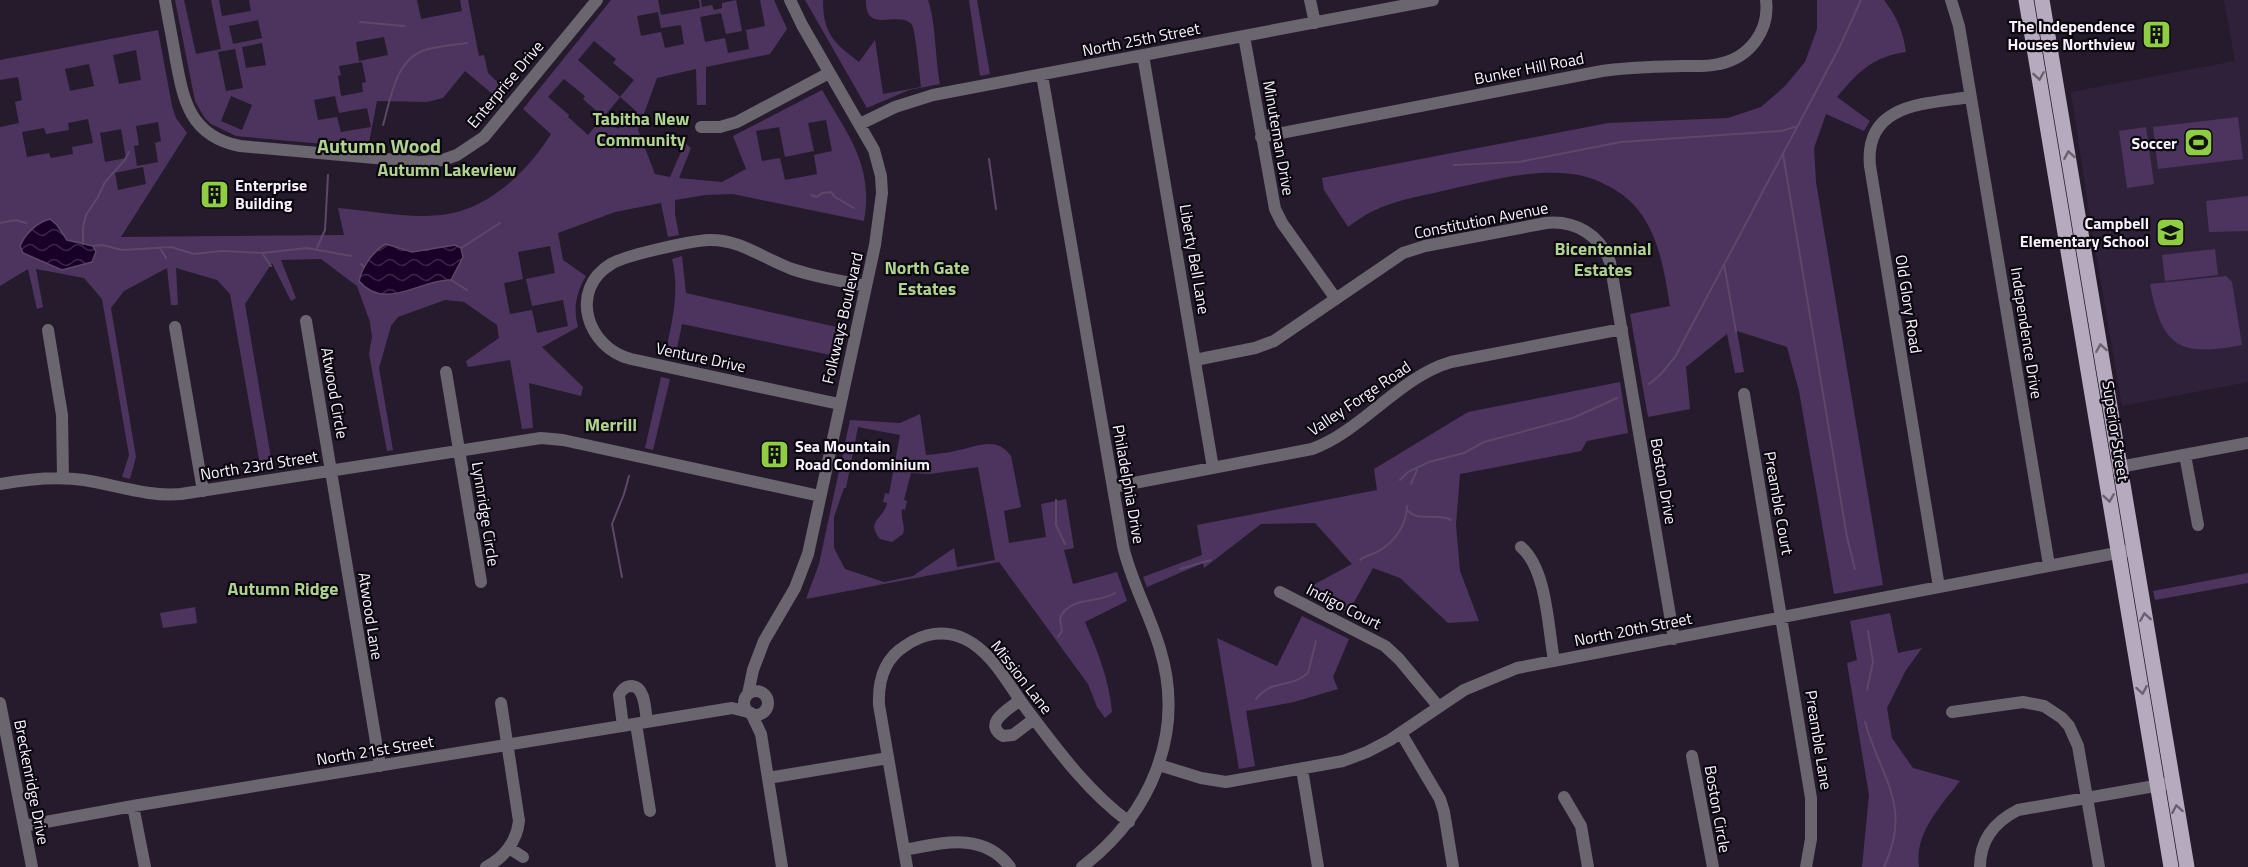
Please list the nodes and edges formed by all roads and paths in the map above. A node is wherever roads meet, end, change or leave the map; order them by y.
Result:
1 (165, 0) edge
2 (597, 0) edge
3 (790, 0) edge
4 (1310, 0) edge
5 (1432, 0) edge
6 (1766, 0) edge
7 (1951, 0) edge
8 (2026, 0) edge
9 (2042, 0) edge
10 (2029, 19) junction
11 (1315, 22) junction
12 (1244, 36) junction
13 (1143, 55) junction
14 (2052, 60) junction
15 (830, 74) junction
16 (1042, 75) junction
17 (1970, 97) junction
18 (860, 124) junction
19 (700, 127) dead end
20 (1262, 137) junction
21 (2069, 258) junction
22 (866, 286) junction
23 (1336, 299) junction
24 (2094, 305) junction
25 (306, 321) dead end
26 (175, 327) dead end
27 (1622, 329) junction
28 (48, 330) dead end
29 (1195, 360) junction
30 (446, 372) dead end
31 (1744, 394) dead end
32 (840, 404) junction
33 (2100, 440) junction
34 (2248, 443) edge
35 (459, 450) junction
36 (2185, 455) junction
37 (1214, 468) junction
38 (2121, 468) junction
39 (331, 471) junction
40 (63, 478) junction
41 (0, 484) edge
42 (1113, 488) junction
43 (203, 491) junction
44 (820, 496) junction
45 (2198, 525) dead end
46 (1521, 547) dead end
47 (2134, 550) junction
48 (2118, 553) junction
49 (2049, 565) junction
50 (480, 582) dead end
51 (1939, 586) junction
52 (1280, 592) dead end
53 (1782, 618) junction
54 (1674, 639) junction
55 (760, 652) junction
56 (1554, 661) junction
57 (747, 695) junction
58 (766, 695) junction
59 (1020, 700) junction
60 (0, 703) edge
61 (501, 703) dead end
62 (1438, 706) junction
63 (732, 708) junction
64 (766, 710) junction
65 (750, 712) junction
66 (1952, 712) dead end
67 (1034, 719) junction
68 (635, 724) junction
69 (1401, 733) junction
70 (761, 734) junction
71 (508, 745) junction
72 (1692, 756) dead end
73 (888, 758) junction
74 (1159, 765) junction
75 (380, 766) junction
76 (1302, 769) junction
77 (768, 778) junction
78 (2165, 784) junction
79 (1564, 797) dead end
80 (2087, 798) junction
81 (133, 806) junction
82 (650, 811) dead end
83 (1129, 822) junction
84 (24, 826) junction
85 (509, 848) junction
86 (904, 850) junction
87 (523, 857) dead end
88 (32, 867) edge
89 (145, 867) edge
90 (486, 867) edge
91 (783, 867) edge
92 (907, 867) edge
93 (1010, 867) edge
94 (1082, 867) edge
95 (1318, 867) edge
96 (1453, 867) edge
97 (1588, 867) edge
98 (1713, 867) edge
99 (1806, 867) edge
100 (1980, 867) edge
101 (2099, 867) edge
102 (2171, 867) edge
103 (2187, 867) edge

1 - 2 street, Enterprise Drive
3 - 15 street, Folkways Boulevard
4 - 11 street
5 - 11 street, North 25th Street
6 - 20 street, Bunker Hill Road
7 - 17 street, Independence Drive
8 - 10 main road, Superior Street
9 - 14 main road, Superior Street
10 - 14 main road
10 -> 21 main road, Superior Street
11 - 12 street, North 25th Street
12 - 13 street, North 25th Street
12 - 20 street, Minuteman Drive
13 - 16 street, North 25th Street
13 - 29 street, Liberty Bell Lane
24 -> 14 main road, Superior Street
15 - 18 street, Folkways Boulevard
15 - 19 street
16 - 18 street, North 25th Street
16 - 42 street, Philadelphia Drive
17 - 49 street, Independence Drive
17 - 51 street, Old Glory Road
18 - 22 street, Folkways Boulevard
20 - 23 street, Minuteman Drive
21 - 24 main road
21 - 33 main road, Superior Street
22 - 32 street, Folkways Boulevard
22 - 32 street, Venture Drive
23 - 27 street, Constitution Avenue
23 - 29 street, Constitution Avenue
38 -> 24 main road, Superior Street
25 - 39 street, Atwood Circle
26 - 43 street
27 - 37 street, Valley Forge Road
27 - 54 street, Boston Drive
28 - 40 street
29 - 37 street, Liberty Bell Lane
30 - 35 street, Lynnridge Circle
31 - 53 street, Preamble Court
32 - 44 street, Folkways Boulevard
33 - 38 street
33 -> 48 main road, Superior Street
34 - 36 street
35 - 39 street, North 23rd Street
35 - 44 street, North 23rd Street
35 - 50 street, Lynnridge Circle
36 - 38 street
36 - 45 street
37 - 42 street, Valley Forge Road
38 - 47 main road, Superior Street
39 - 43 street, North 23rd Street
39 - 75 street, Atwood Lane
40 - 41 street, North 23rd Street
40 - 43 street, North 23rd Street
42 - 74 street, Philadelphia Drive
44 - 55 street, Folkways Boulevard
46 - 56 street
47 - 48 street, North 20th Street
78 -> 47 main road, Superior Street
48 - 49 street, North 20th Street
48 -> 78 main road, Superior Street
49 - 51 street, North 20th Street
51 - 53 street, North 20th Street
52 - 62 street, Indigo Court
53 - 54 street, North 20th Street
53 - 99 street, Preamble Lane
54 - 56 street, North 20th Street
55 - 57 street, Folkways Boulevard
55 - 58 street, Folkways Boulevard
56 - 62 street, North 20th Street
57 - 58 street
57 - 63 street, North 21st Street
57 - 65 street
58 - 64 street
59 - 67 street, Mission Lane
59 - 67 street
59 - 73 street, Mission Lane
60 - 84 street, Breckenridge Drive
61 - 71 street
62 - 69 street, North 20th Street
63 - 65 street, North 21st Street
63 - 68 street, North 21st Street
64 - 65 street
64 - 70 street
65 - 70 street
66 - 80 street
67 - 83 street, Mission Lane
68 - 71 street, North 21st Street
68 - 82 street
69 - 76 street, North 20th Street
69 - 96 street
70 - 77 street
71 - 75 street, North 21st Street
71 - 85 street
72 - 98 street, Boston Circle
73 - 77 street
73 - 86 street, Mission Lane
74 - 76 street, North 20th Street
74 - 83 street, Philadelphia Drive
75 - 81 street, North 21st Street
76 - 95 street
77 - 91 street
78 - 80 street
78 - 102 main road, Superior Street
103 -> 78 main road, Superior Street
79 - 97 street
80 - 100 street
80 - 101 street
81 - 84 street, North 21st Street
81 - 89 street
83 - 94 street, Philadelphia Drive
84 - 88 street, Breckenridge Drive
85 - 87 street
85 - 90 street
86 - 92 street, Mission Lane
86 - 93 street

